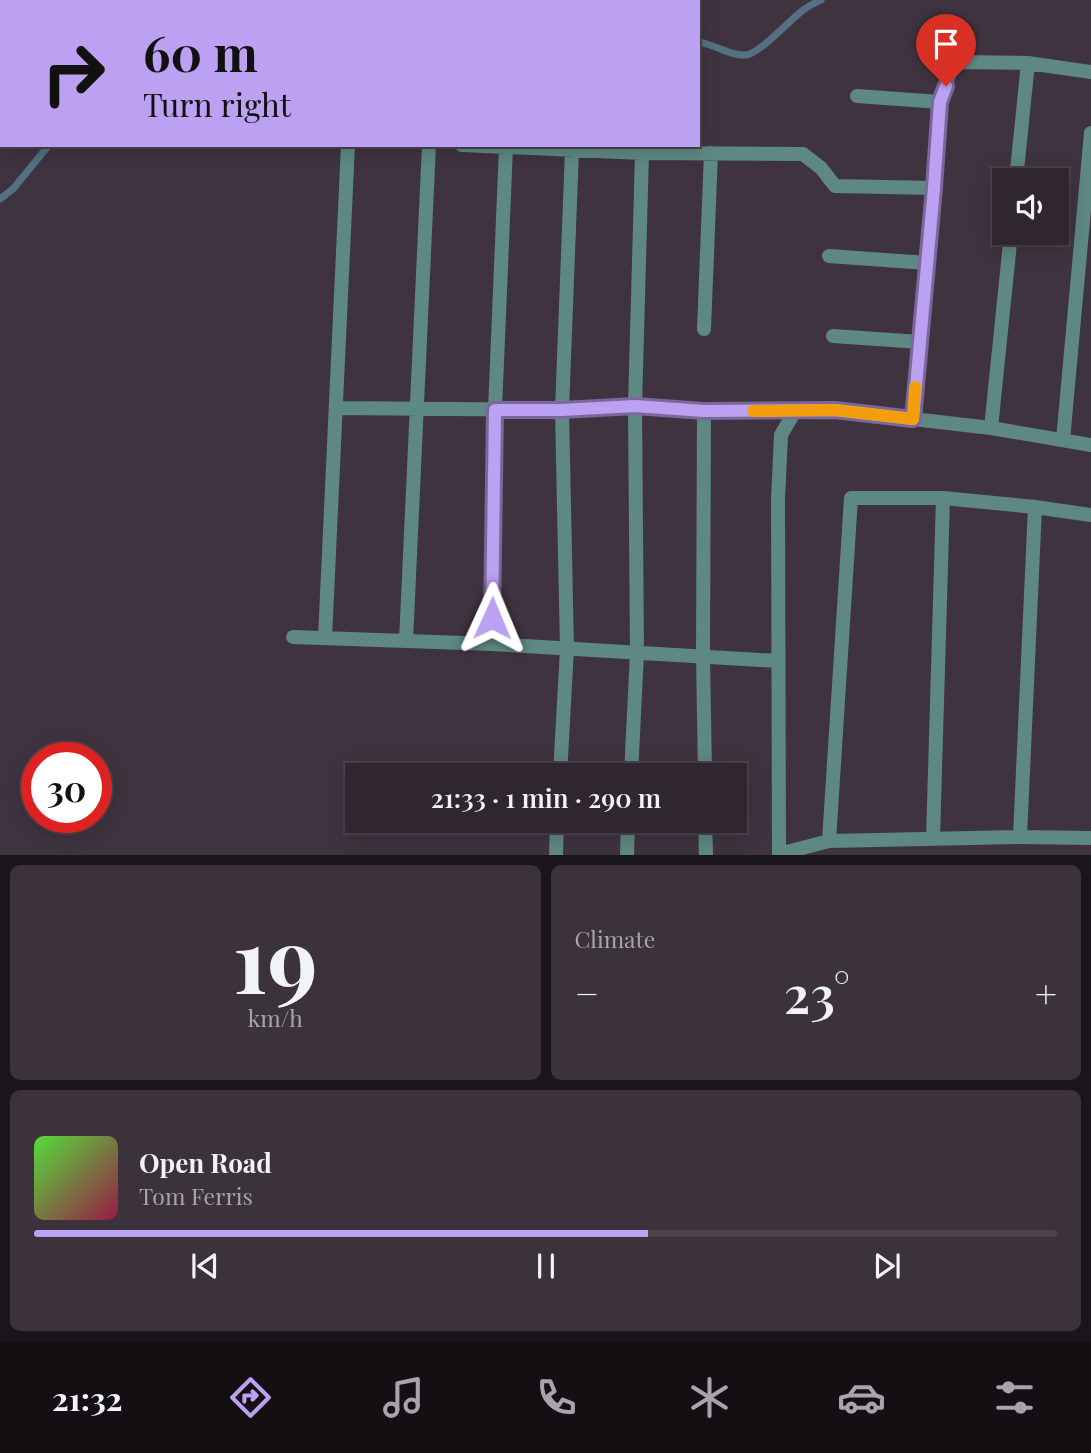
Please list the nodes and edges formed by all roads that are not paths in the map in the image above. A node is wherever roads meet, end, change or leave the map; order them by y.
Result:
1 (1028, 63) junction
2 (1091, 72) edge
3 (857, 96) dead end
4 (940, 102) junction
5 (1091, 133) edge
6 (348, 147) edge
7 (429, 147) edge
8 (506, 147) joint
9 (572, 150) junction
10 (642, 153) junction
11 (711, 153) junction
12 (1017, 168) edge
13 (934, 188) junction
14 (1010, 245) edge
15 (829, 256) dead end
16 (927, 263) junction
17 (704, 329) dead end
18 (832, 335) dead end
19 (920, 342) junction
20 (635, 406) junction
21 (336, 408) junction
22 (417, 409) junction
23 (495, 410) junction
24 (562, 410) junction
25 (704, 411) junction
26 (795, 411) junction
27 (913, 419) junction
28 (991, 428) junction
29 (1063, 440) junction
30 (1091, 445) edge
31 (943, 498) junction
32 (1035, 507) junction
33 (1091, 516) edge
34 (292, 637) dead end
35 (325, 638) junction
36 (406, 641) junction
37 (492, 644) junction
38 (567, 649) junction
39 (637, 653) junction
40 (703, 656) junction
41 (778, 660) junction
42 (561, 763) edge
43 (632, 763) edge
44 (705, 763) edge
45 (557, 833) edge
46 (628, 833) edge
47 (705, 833) edge
48 (1020, 837) junction
49 (1091, 838) edge
50 (933, 839) junction
51 (829, 841) junction
52 (779, 854) edge
53 (556, 855) edge
54 (627, 855) edge
55 (706, 855) edge

1 - 2 street
1 - 4 street
1 - 12 street
3 - 4 street
4 - 13 street
5 - 29 street
6 - 21 street
7 - 22 street
8 - 9 street
8 - 23 street
9 - 10 street
9 - 24 street
10 - 11 street
10 - 20 street
11 - 13 street
11 - 17 street
13 - 16 street
14 - 28 street
15 - 16 street
16 - 19 street
18 - 19 street
19 - 27 street
20 - 24 street
20 - 25 street
20 - 39 street
21 - 22 street
21 - 35 street
22 - 23 street
22 - 36 street
23 - 24 street
23 - 37 street
24 - 38 street
25 - 26 street
25 - 40 street
26 - 27 street
26 - 41 street
27 - 28 street
28 - 29 street
29 - 30 street
31 - 32 street
31 - 50 street
31 - 51 street
32 - 33 street
32 - 48 street
34 - 35 street
35 - 36 street
36 - 37 street
37 - 38 street
38 - 39 street
38 - 42 street
39 - 40 street
39 - 43 street
40 - 41 street
40 - 44 street
41 - 52 street
45 - 53 street
46 - 54 street
47 - 55 street
48 - 49 street
48 - 50 street
50 - 51 street
51 - 52 street

